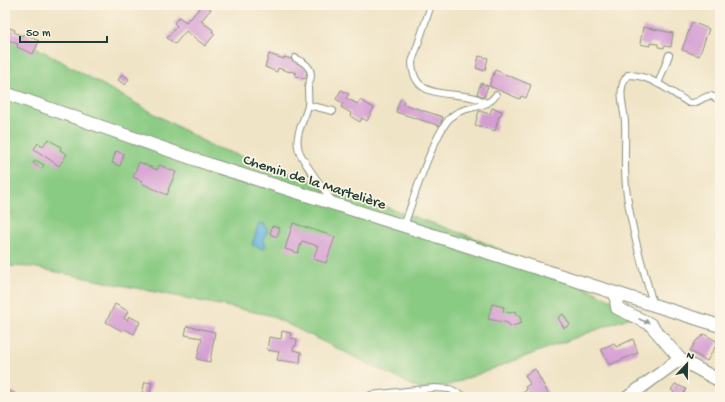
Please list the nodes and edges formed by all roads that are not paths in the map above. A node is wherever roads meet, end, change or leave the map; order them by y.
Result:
1 (431, 5) edge
2 (668, 55) dead end
3 (295, 58) dead end
4 (658, 84) junction
5 (5, 93) edge
6 (496, 95) dead end
7 (720, 100) edge
8 (487, 103) junction
9 (308, 105) junction
10 (333, 111) dead end
11 (334, 203) junction
12 (404, 226) junction
13 (616, 296) junction
14 (653, 304) junction
15 (720, 326) edge
16 (680, 359) junction
17 (720, 381) edge
18 (372, 395) dead end
19 (466, 397) edge
20 (628, 397) edge

1 - 8 lane
2 - 4 lane
3 - 9 lane
4 - 7 lane
4 - 14 lane
5 - 11 street, Chemin de la Martelière
6 - 8 lane
8 - 12 lane
9 - 10 lane
9 - 11 lane
11 - 12 street, Chemin de la Martelière
12 - 13 street, Chemin de la Martelière
13 - 14 street, Chemin de la Martelière
13 -> 16 street
14 - 15 street, Chemin de la Martelière
16 - 17 street
16 - 20 street
18 - 19 lane

